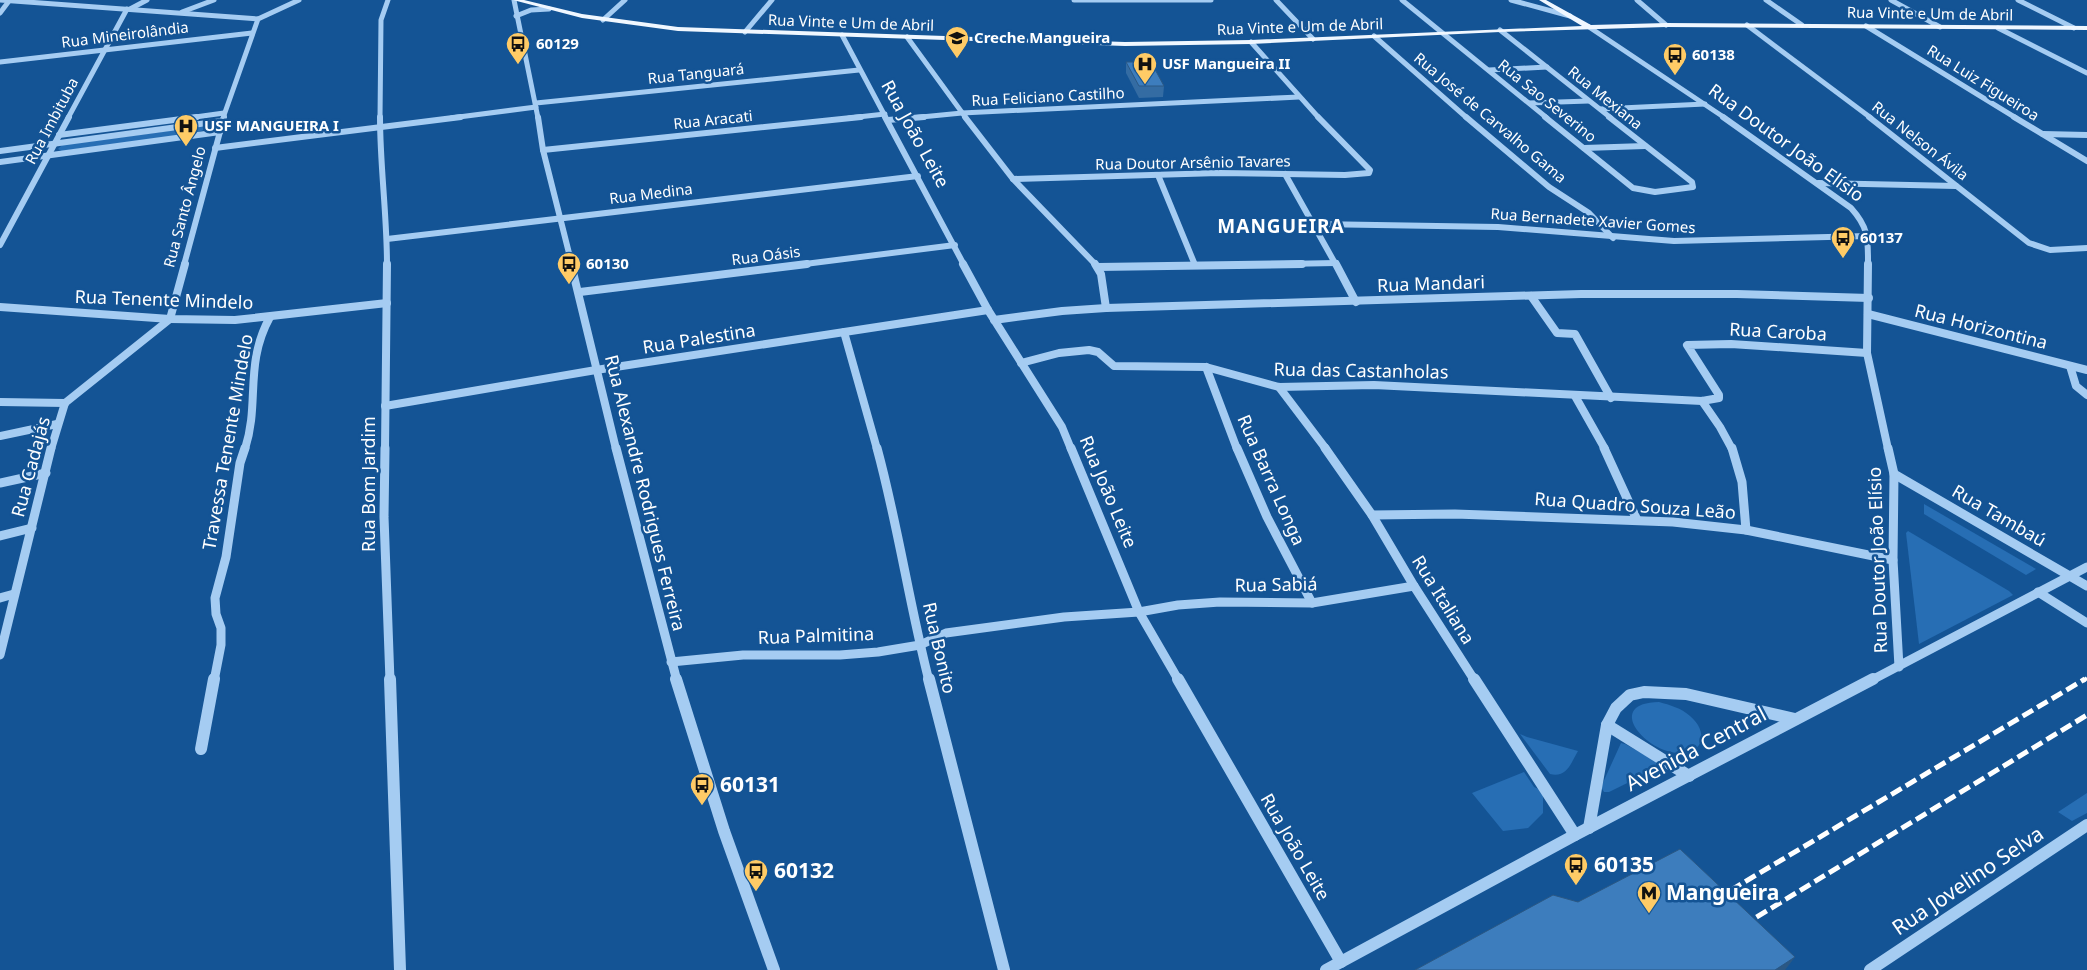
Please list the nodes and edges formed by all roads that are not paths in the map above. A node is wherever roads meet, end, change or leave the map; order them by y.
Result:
1 (0, 0) edge
2 (147, 0) edge
3 (214, 0) edge
4 (299, 0) edge
5 (388, 0) edge
6 (515, 0) edge
7 (625, 0) edge
8 (772, 0) edge
9 (1074, 0) edge
10 (1212, 0) edge
11 (1276, 0) edge
12 (1402, 0) edge
13 (1511, 0) edge
14 (1542, 0) edge
15 (1636, 0) edge
16 (1766, 0) edge
17 (1891, 0) edge
18 (2018, 0) edge
19 (9, 1) edge
20 (104, 3) dead end
21 (99, 7) junction
22 (128, 9) junction
23 (549, 9) junction
24 (0, 13) edge
25 (180, 13) junction
26 (516, 16) junction
27 (1570, 16) junction
28 (258, 19) junction
29 (603, 20) junction
30 (1666, 25) junction
31 (1747, 25) junction
32 (1802, 25) junction
33 (1866, 26) junction
34 (1589, 27) junction
35 (1940, 27) junction
36 (1998, 28) junction
37 (2074, 28) junction
38 (2087, 28) edge
39 (1500, 30) junction
40 (252, 32) junction
41 (745, 32) junction
42 (1444, 33) junction
43 (842, 35) junction
44 (1374, 36) junction
45 (907, 37) junction
46 (1313, 39) junction
47 (1252, 42) junction
48 (104, 50) junction
49 (0, 62) edge
50 (1547, 67) junction
51 (859, 70) junction
52 (1489, 70) junction
53 (2087, 73) edge
54 (1299, 97) junction
55 (1589, 101) junction
56 (1529, 103) junction
57 (1705, 104) junction
58 (536, 105) junction
59 (1600, 110) junction
60 (224, 112) junction
61 (962, 113) junction
62 (887, 117) junction
63 (222, 121) junction
64 (380, 127) junction
65 (220, 132) junction
66 (2042, 134) junction
67 (59, 135) junction
68 (2087, 135) edge
69 (55, 143) junction
70 (1645, 146) junction
71 (216, 148) junction
72 (1584, 148) junction
73 (543, 150) junction
74 (0, 151) edge
75 (48, 156) junction
76 (2087, 161) edge
77 (0, 162) edge
78 (1370, 170) joint
79 (1285, 174) junction
80 (1158, 175) junction
81 (918, 176) junction
82 (1012, 179) junction
83 (1818, 183) junction
84 (1956, 186) junction
85 (1633, 188) joint
86 (562, 218) junction
87 (1315, 224) junction
88 (1868, 236) junction
89 (1613, 238) junction
90 (387, 239) junction
91 (0, 245) edge
92 (955, 245) junction
93 (2087, 248) edge
94 (1336, 263) junction
95 (1195, 265) junction
96 (1098, 267) junction
97 (580, 292) junction
98 (1531, 296) junction
99 (1869, 298) junction
100 (1356, 302) junction
101 (387, 303) junction
102 (0, 307) edge
103 (1106, 308) junction
104 (988, 310) junction
105 (1868, 314) junction
106 (270, 317) junction
107 (170, 319) junction
108 (994, 320) junction
109 (844, 332) junction
110 (1687, 345) joint
111 (1867, 353) junction
112 (1021, 363) junction
113 (2070, 366) junction
114 (1206, 367) junction
115 (596, 370) junction
116 (2087, 370) edge
117 (1278, 387) junction
118 (2087, 395) edge
119 (1574, 396) junction
120 (1611, 398) junction
121 (1706, 401) junction
122 (0, 402) edge
123 (22, 403) junction
124 (65, 403) junction
125 (385, 406) junction
126 (0, 408) edge
127 (57, 424) junction
128 (0, 436) edge
129 (46, 473) junction
130 (1894, 474) junction
131 (0, 483) edge
132 (1372, 515) junction
133 (1637, 520) junction
134 (32, 528) junction
135 (1746, 530) junction
136 (0, 536) edge
137 (1893, 560) junction
138 (2087, 567) edge
139 (2069, 576) junction
140 (1414, 586) junction
141 (2087, 586) edge
142 (2038, 592) junction
143 (14, 594) junction
144 (0, 598) edge
145 (1312, 603) junction
146 (1139, 612) junction
147 (2087, 623) edge
148 (920, 645) junction
149 (0, 655) edge
150 (671, 662) junction
151 (1899, 667) junction
152 (1795, 718) junction
153 (1608, 725) junction
154 (201, 749) dead end
155 (1689, 776) junction
156 (2087, 825) edge
157 (1589, 828) junction
158 (1575, 835) junction
159 (1341, 962) junction
160 (400, 970) edge
161 (774, 970) edge
162 (1004, 970) edge
163 (1326, 970) edge
164 (1870, 970) edge

1 - 19 street
2 - 22 street
3 - 25 street
4 - 28 street
5 - 64 street, Rua Bom Jardim
6 - 23 main road, Rua Vinte e Um de Abril
6 - 26 street, Rua Alexandre Rodrigues Ferreira
7 - 29 street
8 - 41 street
9 - 10 street
11 - 46 street
12 - 42 street
13 - 27 street
14 - 27 main road
15 - 30 street
16 - 32 street
17 - 35 street
18 - 37 street
19 - 21 street
19 - 24 street
20 - 21 street
21 - 22 street
22 - 25 street
22 - 48 street, Rua Imbituba
23 - 26 street
23 - 29 main road, Rua Vinte e Um de Abril
25 - 28 street
26 - 58 street, Rua Alexandre Rodrigues Ferreira
27 - 34 main road
28 - 40 street, Rua Santo Ângelo
29 - 41 main road, Rua Vinte e Um de Abril
30 - 31 main road, Rua Vinte e Um de Abril
30 - 34 main road, Rua Vinte e Um de Abril
31 - 32 main road, Rua Vinte e Um de Abril
31 - 84 street, Rua Nelson Ávila
32 - 33 main road, Rua Vinte e Um de Abril
33 - 35 main road, Rua Vinte e Um de Abril
33 - 66 street, Rua Luiz Figueiroa
34 - 39 main road, Rua Vinte e Um de Abril
34 - 57 street, Rua Doutor João Elísio
35 - 36 main road, Rua Vinte e Um de Abril
36 - 37 main road, Rua Vinte e Um de Abril
36 - 53 street
37 - 38 main road, Rua Vinte e Um de Abril
39 - 42 main road, Rua Vinte e Um de Abril
39 - 50 street, Rua Mexiana
40 - 48 street, Rua Mineirolândia
40 - 60 street, Rua Santo Ângelo
41 - 43 main road, Rua Vinte e Um de Abril
42 - 44 main road, Rua Vinte e Um de Abril
42 - 52 street, Rua Sao Severino
43 - 45 main road, Rua Vinte e Um de Abril
43 - 51 street, Rua João Leite
44 - 46 main road, Rua Vinte e Um de Abril
44 - 89 street, Rua José de Carvalho Gama
45 - 47 main road, Rua Vinte e Um de Abril
45 - 61 street
46 - 47 main road, Rua Vinte e Um de Abril
47 - 54 street
48 - 49 street, Rua Mineirolândia
48 - 67 street, Rua Imbituba
50 - 52 street
50 - 55 street, Rua Mexiana
51 - 58 street, Rua Tanguará
51 - 62 street, Rua João Leite
52 - 56 street, Rua Sao Severino
54 - 61 street, Rua Feliciano Castilho
54 - 78 street
55 - 56 street
55 - 59 street, Rua Mexiana
56 - 72 street, Rua Sao Severino
57 - 59 street
57 - 83 street, Rua Doutor João Elísio
58 - 64 street, Rua Tanguará
58 - 73 street, Rua Alexandre Rodrigues Ferreira
59 - 70 street, Rua Mexiana
60 - 63 street, Rua Santo Ângelo
60 - 67 street
61 - 62 street, Rua Feliciano Castilho
61 - 82 street
62 - 73 street, Rua Aracati
62 - 81 street, Rua João Leite
63 - 65 street, Rua Santo Ângelo
63 - 69 street
64 - 71 street, Rua Tanguará
64 - 90 street, Rua Bom Jardim
65 - 71 street, Rua Santo Ângelo
65 - 75 street
66 - 68 street
66 - 76 street, Rua Luiz Figueiroa
67 - 69 street, Rua Imbituba
69 - 74 street
69 - 75 street, Rua Imbituba
70 - 72 street
70 - 85 street, Rua Mexiana
71 - 107 street, Rua Santo Ângelo
72 - 85 street, Rua Sao Severino
73 - 86 street, Rua Alexandre Rodrigues Ferreira
75 - 77 street
75 - 91 street, Rua Imbituba
78 - 79 street, Rua Doutor Arsênio Tavares
79 - 80 street, Rua Doutor Arsênio Tavares
79 - 87 street
80 - 82 street, Rua Doutor Arsênio Tavares
80 - 95 street
81 - 86 street, Rua Medina
81 - 92 street, Rua João Leite
82 - 96 street
83 - 84 street
83 - 88 street, Rua Doutor João Elísio
84 - 93 street, Rua Nelson Ávila
86 - 90 street, Rua Medina
86 - 97 street, Rua Alexandre Rodrigues Ferreira
87 - 89 street, Rua Bernadete Xavier Gomes
87 - 94 street
88 - 89 street, Rua Bernadete Xavier Gomes
88 - 99 street, Rua Doutor João Elísio
90 - 101 street, Rua Bom Jardim
92 - 97 street, Rua Oásis
92 - 104 street, Rua João Leite
94 - 95 street
94 - 100 street
95 - 96 street
96 - 103 street
97 - 115 street, Rua Alexandre Rodrigues Ferreira
98 - 99 street, Rua Mandari
98 - 100 street, Rua Mandari
98 - 120 street
99 - 105 street, Rua Doutor João Elísio
100 - 103 street, Rua Mandari
101 - 106 street, Rua Tenente Mindelo
101 - 125 street, Rua Bom Jardim
102 - 107 street, Rua Tenente Mindelo
103 - 108 street, Rua Mandari
104 - 108 street, Rua João Leite
104 - 109 street, Rua Palestina
105 - 111 street, Rua Doutor João Elísio
105 - 113 street, Rua Horizontina
106 - 107 street, Rua Tenente Mindelo
106 - 154 street, Travessa Tenente Mindelo
107 - 124 street
108 - 112 street, Rua João Leite
109 - 115 street, Rua Palestina
109 - 148 street, Rua Bonito
110 - 111 street, Rua Caroba
110 - 121 street
111 - 130 street, Rua Doutor João Elísio
112 - 114 street, Rua das Castanholas
112 - 146 street, Rua João Leite
113 - 116 street, Rua Horizontina
113 - 118 street
114 - 117 street, Rua das Castanholas
114 - 145 street, Rua Barra Longa
115 - 125 street, Rua Palestina
115 - 150 street, Rua Alexandre Rodrigues Ferreira
117 - 119 street, Rua das Castanholas
117 - 132 street, Rua Italiana
119 - 120 street, Rua das Castanholas
119 - 133 street
120 - 121 street, Rua das Castanholas
121 - 135 street
122 - 123 street
123 - 124 street
123 - 126 street
124 - 127 street, Rua Cadajás
125 - 160 street, Rua Bom Jardim
127 - 128 street
127 - 129 street, Rua Cadajás
129 - 131 street
129 - 134 street, Rua Cadajás
130 - 137 street, Rua Doutor João Elísio
130 - 139 street, Rua Tambaú
132 - 133 street, Rua Quadro Souza Leão
132 - 140 street, Rua Italiana
133 - 135 street, Rua Quadro Souza Leão
134 - 136 street
134 - 143 street, Rua Cadajás
135 - 137 street, Rua Quadro Souza Leão
137 - 151 street, Rua Doutor João Elísio
138 - 139 street, Avenida Central
139 - 141 street, Rua Tambaú
139 - 142 street, Avenida Central
140 - 145 street, Rua Sabiá
140 - 158 street, Rua Italiana
142 - 147 street
142 - 151 street, Avenida Central
143 - 144 street
143 - 149 street, Rua Cadajás
145 - 146 street, Rua Sabiá
146 - 148 street, Rua Palmitina
146 - 159 street, Rua João Leite
148 - 150 street, Rua Palmitina
148 - 162 street, Rua Bonito
150 - 161 street, Rua Alexandre Rodrigues Ferreira
151 - 152 street, Avenida Central
152 - 153 street
152 - 155 street, Avenida Central
153 - 155 street
153 - 157 street
155 - 157 street, Avenida Central
156 - 164 street, Rua Jovelino Selva
157 - 158 street, Avenida Central
158 - 159 street, Avenida Central
159 - 163 street, Avenida Central

